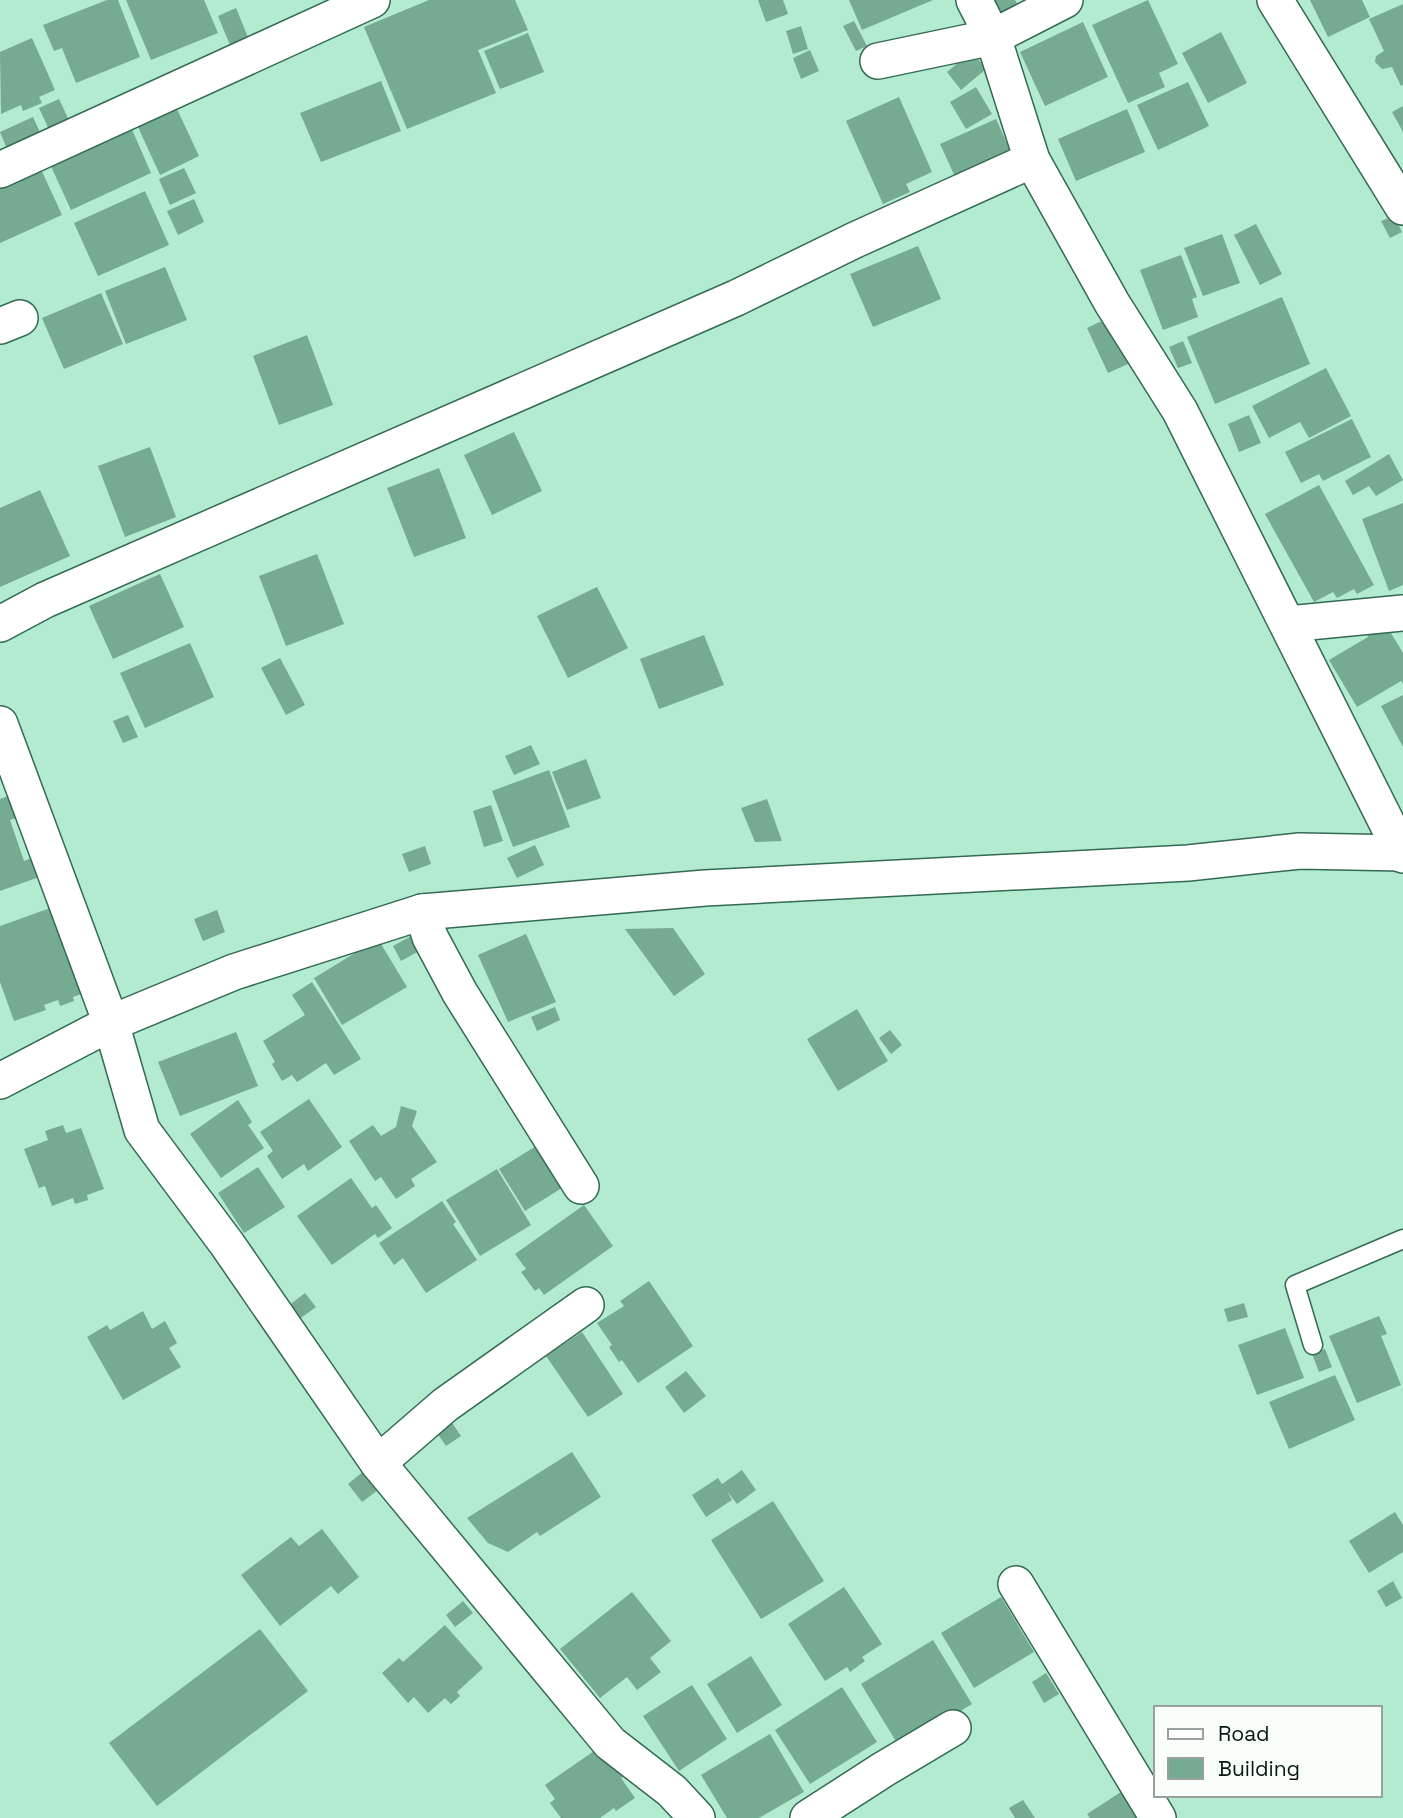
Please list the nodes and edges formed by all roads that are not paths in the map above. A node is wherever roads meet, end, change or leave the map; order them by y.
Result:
1 (372, 0) edge
2 (974, 0) edge
3 (1065, 0) edge
4 (1275, 0) edge
5 (993, 37) junction
6 (878, 61) dead end
7 (1032, 160) junction
8 (0, 170) edge
9 (1403, 207) edge
10 (1403, 613) edge
11 (0, 624) edge
12 (1288, 624) junction
13 (0, 724) edge
14 (8, 772) edge
15 (1403, 854) edge
16 (422, 912) junction
17 (111, 1023) junction
18 (0, 1081) edge
19 (581, 1186) dead end
20 (1403, 1239) edge
21 (586, 1305) dead end
22 (1313, 1345) dead end
23 (378, 1463) junction
24 (1016, 1584) dead end
25 (953, 1728) dead end
26 (696, 1818) edge
27 (808, 1818) edge
28 (1158, 1818) edge

1 - 8 street
2 - 5 street
3 - 5 street
4 - 9 street
5 - 6 street
5 - 7 street
7 - 11 street
7 - 12 street
10 - 12 street
12 - 15 street
13 - 14 street
14 - 17 street
15 - 16 street
16 - 17 street
16 - 19 street
17 - 18 street
17 - 23 street
20 - 22 lane
21 - 23 street
23 - 26 street
24 - 28 street
25 - 27 street

